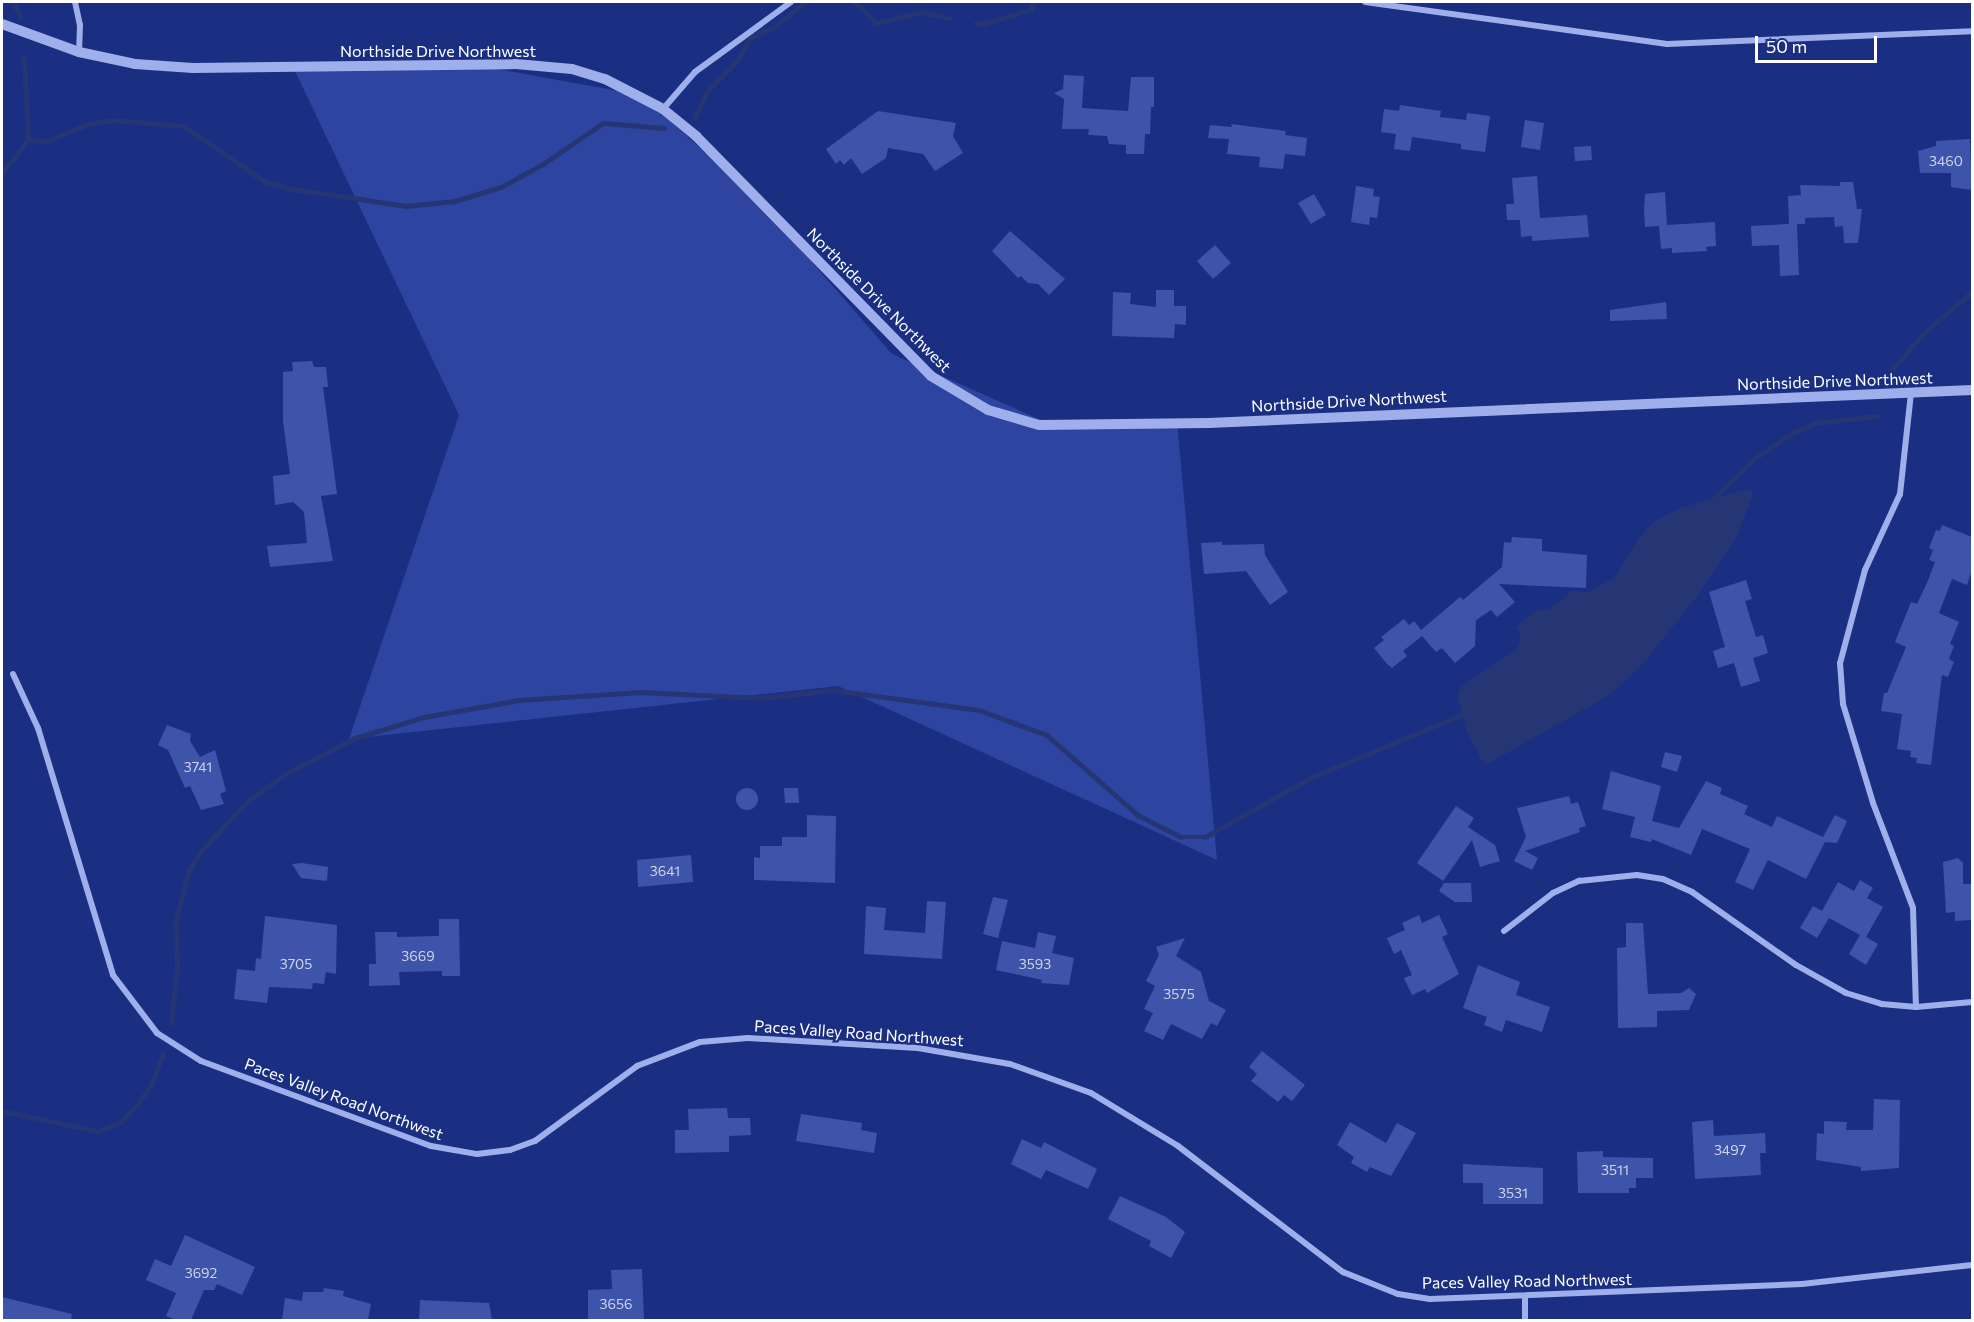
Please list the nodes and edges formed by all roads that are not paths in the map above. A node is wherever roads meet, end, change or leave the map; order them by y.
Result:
1 (75, 2) edge
2 (791, 2) edge
3 (1365, 2) edge
4 (2, 24) edge
5 (1972, 31) edge
6 (79, 52) junction
7 (663, 109) junction
8 (1972, 390) edge
9 (1911, 393) junction
10 (13, 674) dead end
11 (1504, 931) dead end
12 (1972, 1002) edge
13 (1916, 1007) junction
14 (1972, 1265) edge
15 (1525, 1297) junction
16 (1526, 1320) edge

1 - 6 street
2 - 7 street
3 - 5 street
4 - 6 street, Northside Drive Northwest
6 - 7 street, Northside Drive Northwest
7 - 9 street, Northside Drive Northwest
8 - 9 street, Northside Drive Northwest
9 - 13 street
10 - 15 street, Paces Valley Road Northwest
11 - 13 street
12 - 13 street
14 - 15 street, Paces Valley Road Northwest
15 - 16 street

